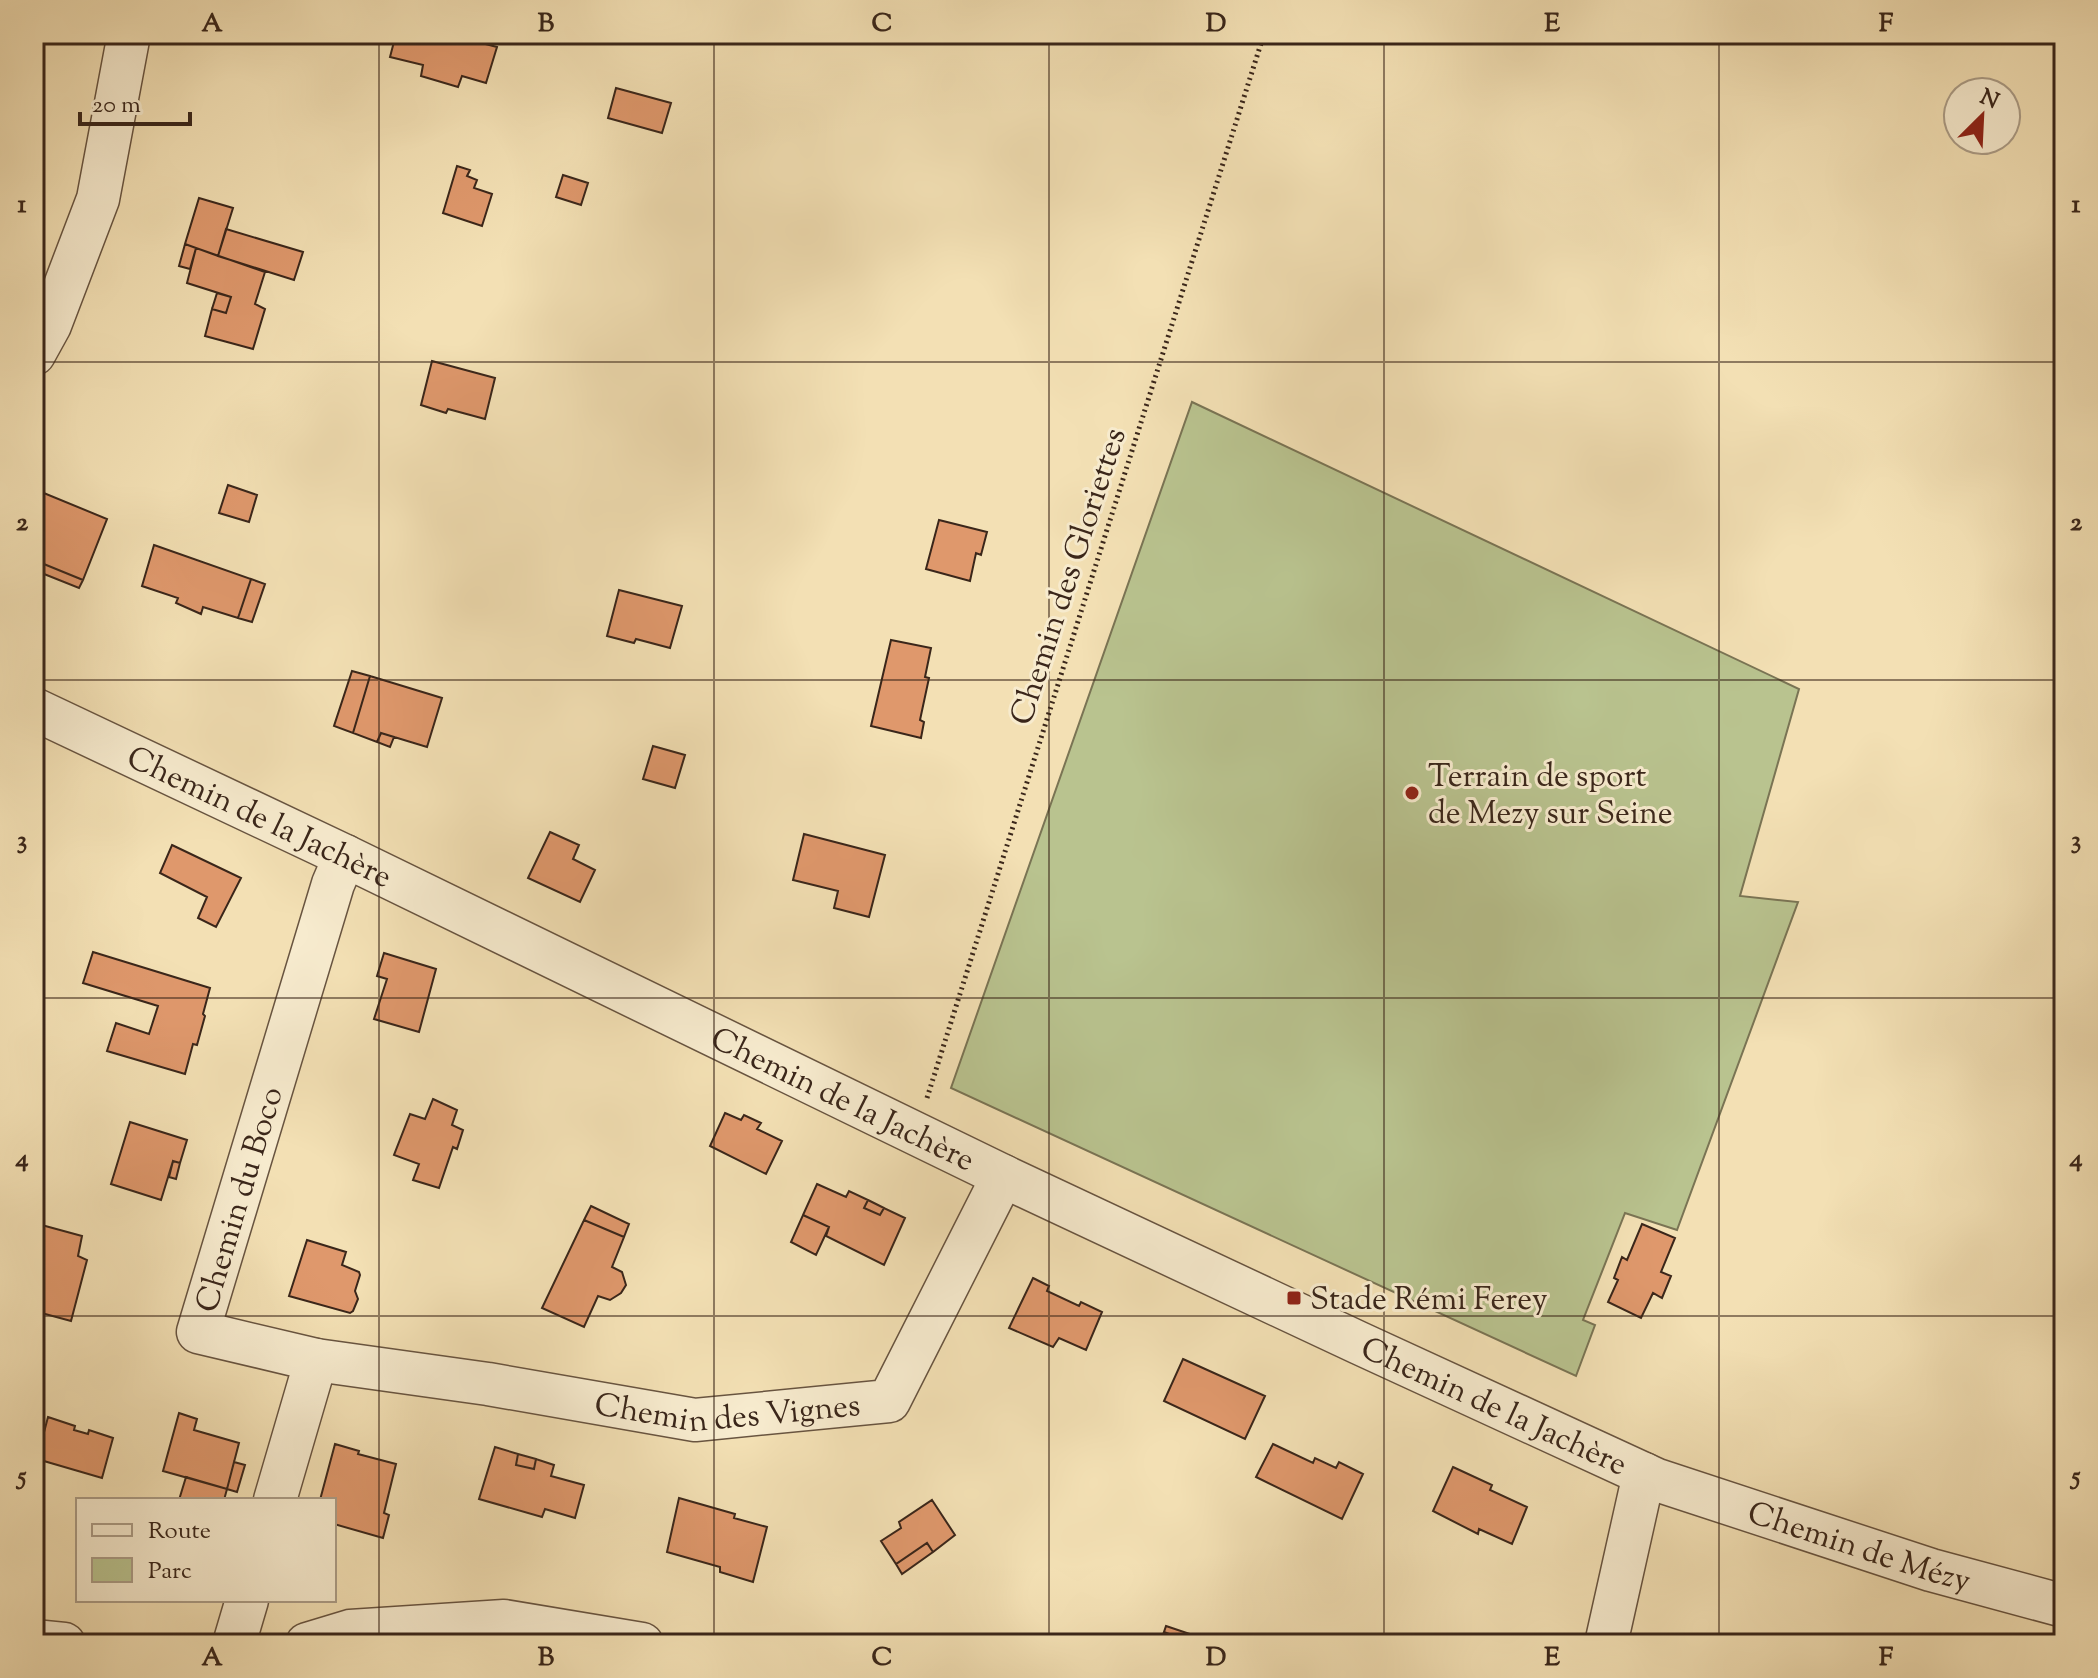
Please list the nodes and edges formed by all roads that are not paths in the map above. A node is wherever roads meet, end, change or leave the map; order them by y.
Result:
1 (129, 34) edge
2 (34, 354) edge
3 (34, 709) edge
4 (345, 856) junction
5 (1003, 1176) junction
6 (316, 1360) junction
7 (1650, 1477) junction
8 (276, 1498) edge
9 (246, 1602) edge
10 (2064, 1606) edge
11 (34, 1641) edge
12 (64, 1644) edge
13 (234, 1644) edge
14 (307, 1644) edge
15 (642, 1644) edge
16 (1606, 1644) edge

1 - 2 street
3 - 4 street, Chemin de la Jachère
4 - 5 street, Chemin de la Jachère
4 - 6 street, Chemin du Boco
5 - 6 street, Chemin des Vignes
5 - 7 street, Chemin de la Jachère
6 - 8 street
7 - 10 street, Chemin de Mézy
7 - 16 street
9 - 13 street
11 - 12 street
14 - 15 street

